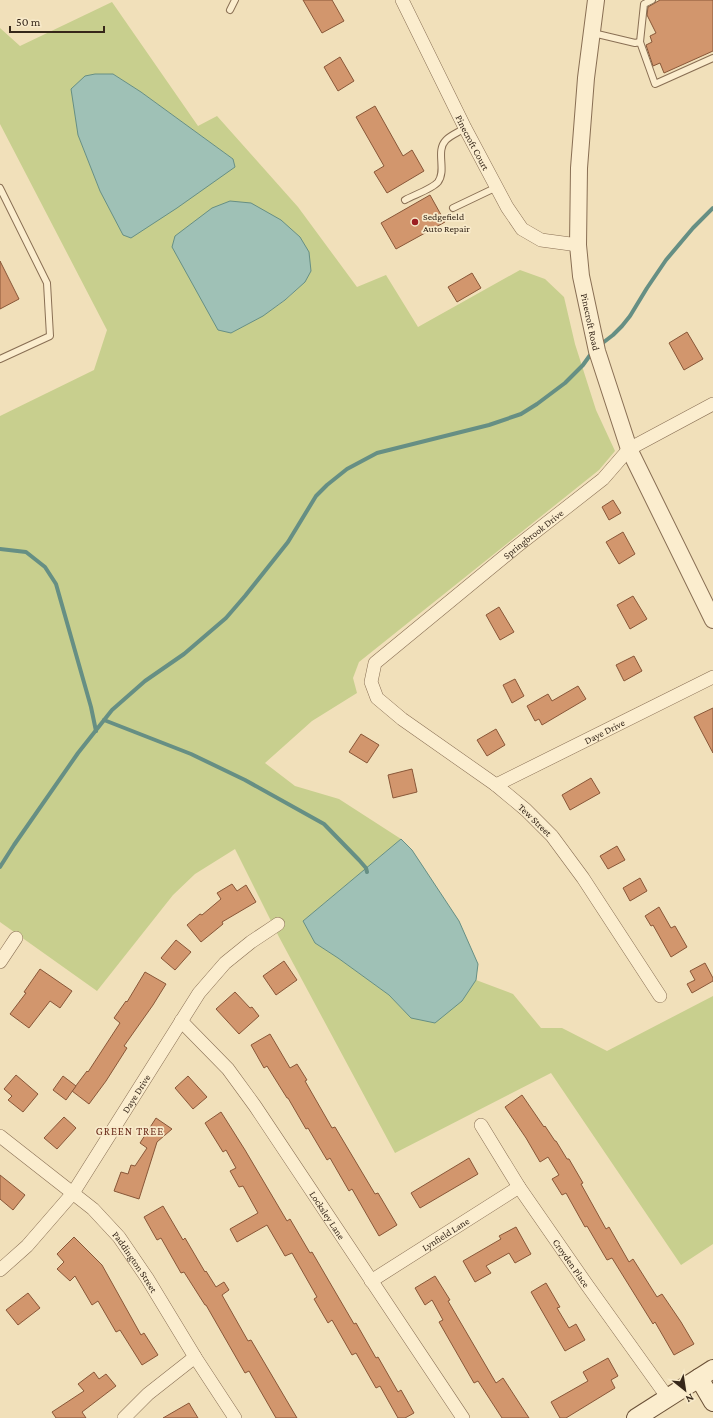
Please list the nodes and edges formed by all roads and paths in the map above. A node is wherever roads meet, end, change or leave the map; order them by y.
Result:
1 (235, 0) edge
2 (402, 0) edge
3 (596, 0) edge
4 (652, 0) edge
5 (230, 10) dead end
6 (592, 33) junction
7 (640, 42) junction
8 (713, 58) edge
9 (465, 128) junction
10 (496, 187) junction
11 (0, 188) edge
12 (405, 200) dead end
13 (453, 208) dead end
14 (578, 245) junction
15 (0, 358) edge
16 (713, 404) edge
17 (629, 449) junction
18 (713, 620) edge
19 (713, 677) edge
20 (371, 682) joint
21 (496, 785) junction
22 (278, 924) dead end
23 (16, 938) dead end
24 (0, 962) edge
25 (660, 996) dead end
26 (181, 1021) junction
27 (481, 1125) dead end
28 (0, 1136) edge
29 (519, 1187) junction
30 (73, 1193) junction
31 (0, 1270) edge
32 (371, 1281) junction
33 (195, 1357) junction
34 (706, 1373) edge
35 (668, 1398) junction
36 (713, 1402) edge
37 (124, 1418) edge
38 (235, 1418) edge
39 (463, 1418) edge
40 (636, 1418) edge

1 - 5 lane
2 - 9 street, Pinecroft Court
3 - 6 street, Pinecroft Road
4 - 7 lane
6 - 7 lane
6 - 14 street, Pinecroft Road
7 - 8 lane
9 - 10 street, Pinecroft Court
9 - 12 lane
10 - 13 lane
10 - 14 street, Pinecroft Court
11 - 15 lane
14 - 17 street, Pinecroft Road
16 - 17 street, Springbrook Drive
17 - 18 street, Pinecroft Road
17 - 20 street, Springbrook Drive
19 - 21 street, Daye Drive
20 - 21 street, Tew Street
21 - 25 street, Tew Street
22 - 26 street, Daye Drive
23 - 24 street
26 - 30 street, Daye Drive
26 - 32 street, Locksley Lane
27 - 29 street, Croyden Place
28 - 30 street, Paddington Street
29 - 32 street, Lynfield Lane
29 - 35 street, Croyden Place
30 - 31 street, Daye Drive
30 - 33 street, Paddington Street
32 - 39 street, Locksley Lane
33 - 37 street
33 - 38 street, Paddington Street
34 - 35 main road
34 - 36 main road
35 - 40 main road

